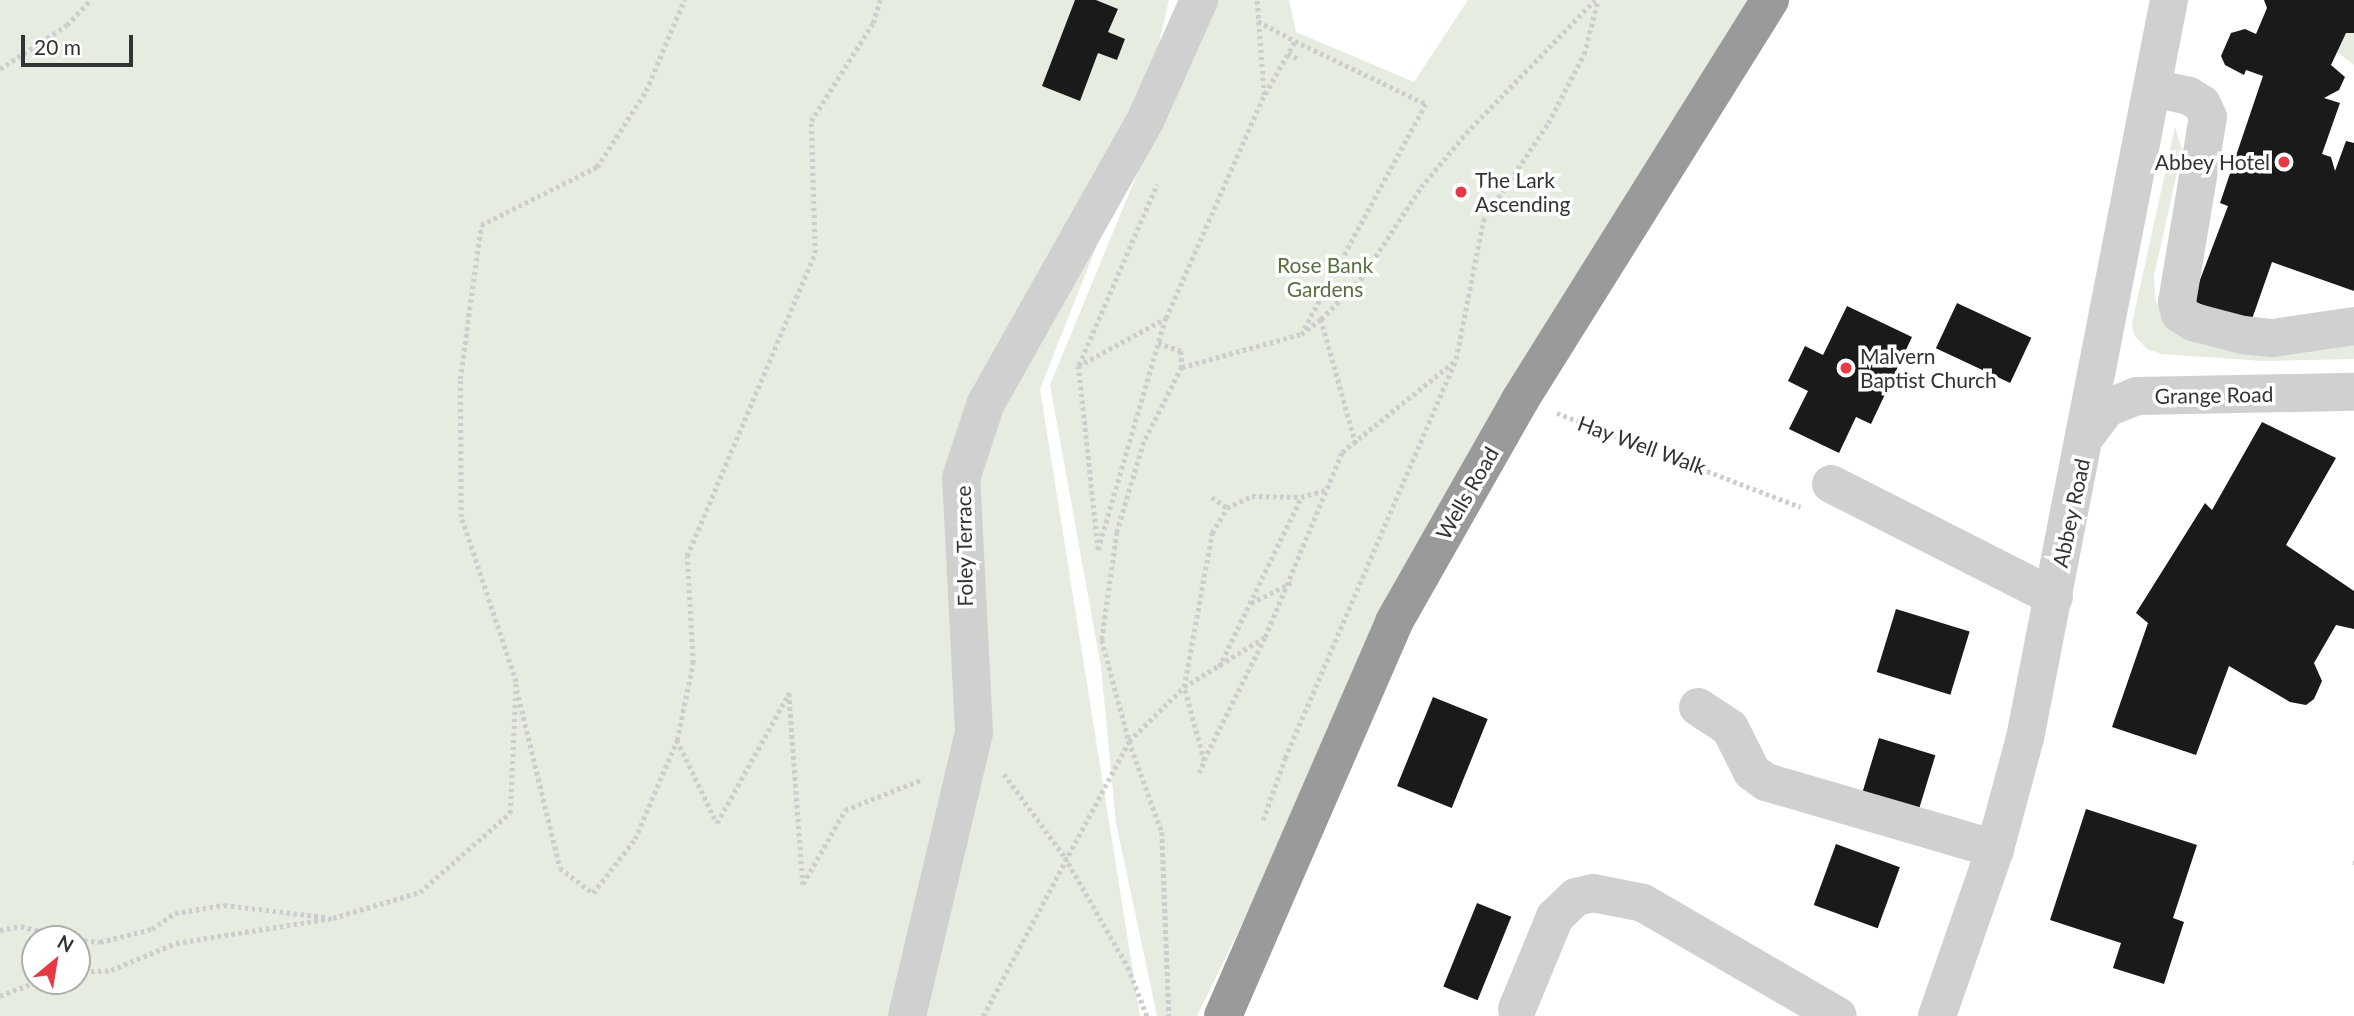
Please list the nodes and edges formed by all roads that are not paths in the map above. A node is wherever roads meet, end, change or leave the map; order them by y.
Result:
1 (1199, 0) edge
2 (1770, 0) edge
3 (2169, 0) edge
4 (2152, 89) junction
5 (2354, 326) edge
6 (2354, 392) edge
7 (2088, 433) junction
8 (1831, 484) dead end
9 (2065, 591) junction
10 (1698, 707) dead end
11 (1995, 849) junction
12 (1517, 1009) dead end
13 (907, 1016) edge
14 (1223, 1016) edge
15 (1838, 1016) edge
16 (1937, 1016) edge

1 - 13 street, Foley Terrace
2 - 14 highway, Wells Road
3 - 4 street, Abbey Road
4 - 5 street
4 - 7 street, Abbey Road
6 - 7 street, Grange Road
7 - 9 street, Abbey Road
8 - 9 street
9 - 11 street, Abbey Road
10 - 11 street
11 - 16 street, Abbey Road
12 - 15 street

